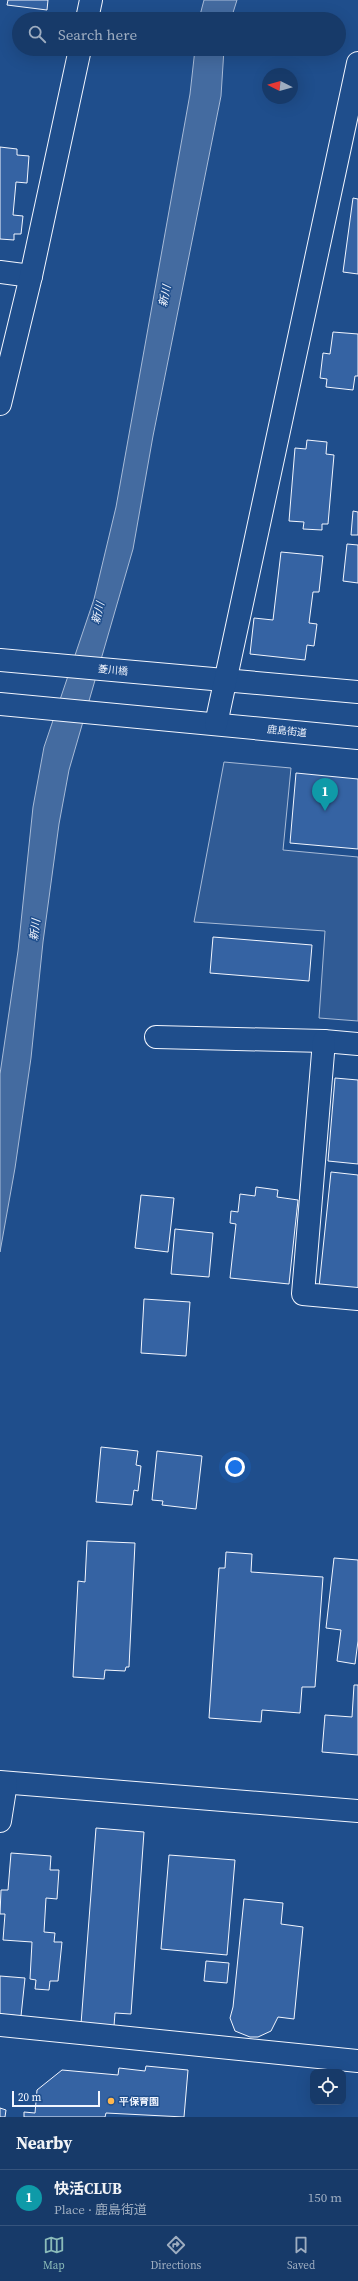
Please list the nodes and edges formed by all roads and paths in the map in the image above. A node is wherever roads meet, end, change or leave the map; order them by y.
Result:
1 (91, 0) edge
2 (88, 12) edge
3 (78, 56) edge
4 (358, 63) edge
5 (0, 272) edge
6 (31, 276) junction
7 (0, 404) edge
8 (0, 660) edge
9 (225, 679) junction
10 (358, 692) edge
11 (0, 704) edge
12 (216, 724) junction
13 (358, 738) edge
14 (156, 1037) dead end
15 (324, 1041) junction
16 (358, 1044) edge
17 (358, 1299) edge
18 (3, 1783) edge
19 (358, 1811) edge
20 (0, 1821) edge
21 (0, 2025) edge
22 (358, 2061) edge

1 - 2 street
3 - 6 street
4 - 9 street
5 - 6 street
6 - 7 street
8 - 9 street, 菱川橋
9 - 10 street
9 - 12 street
11 - 12 street
12 - 13 street, 鹿島街道
14 - 15 street
15 - 16 street
15 - 17 street
18 - 19 street
18 - 20 street
21 - 22 street

